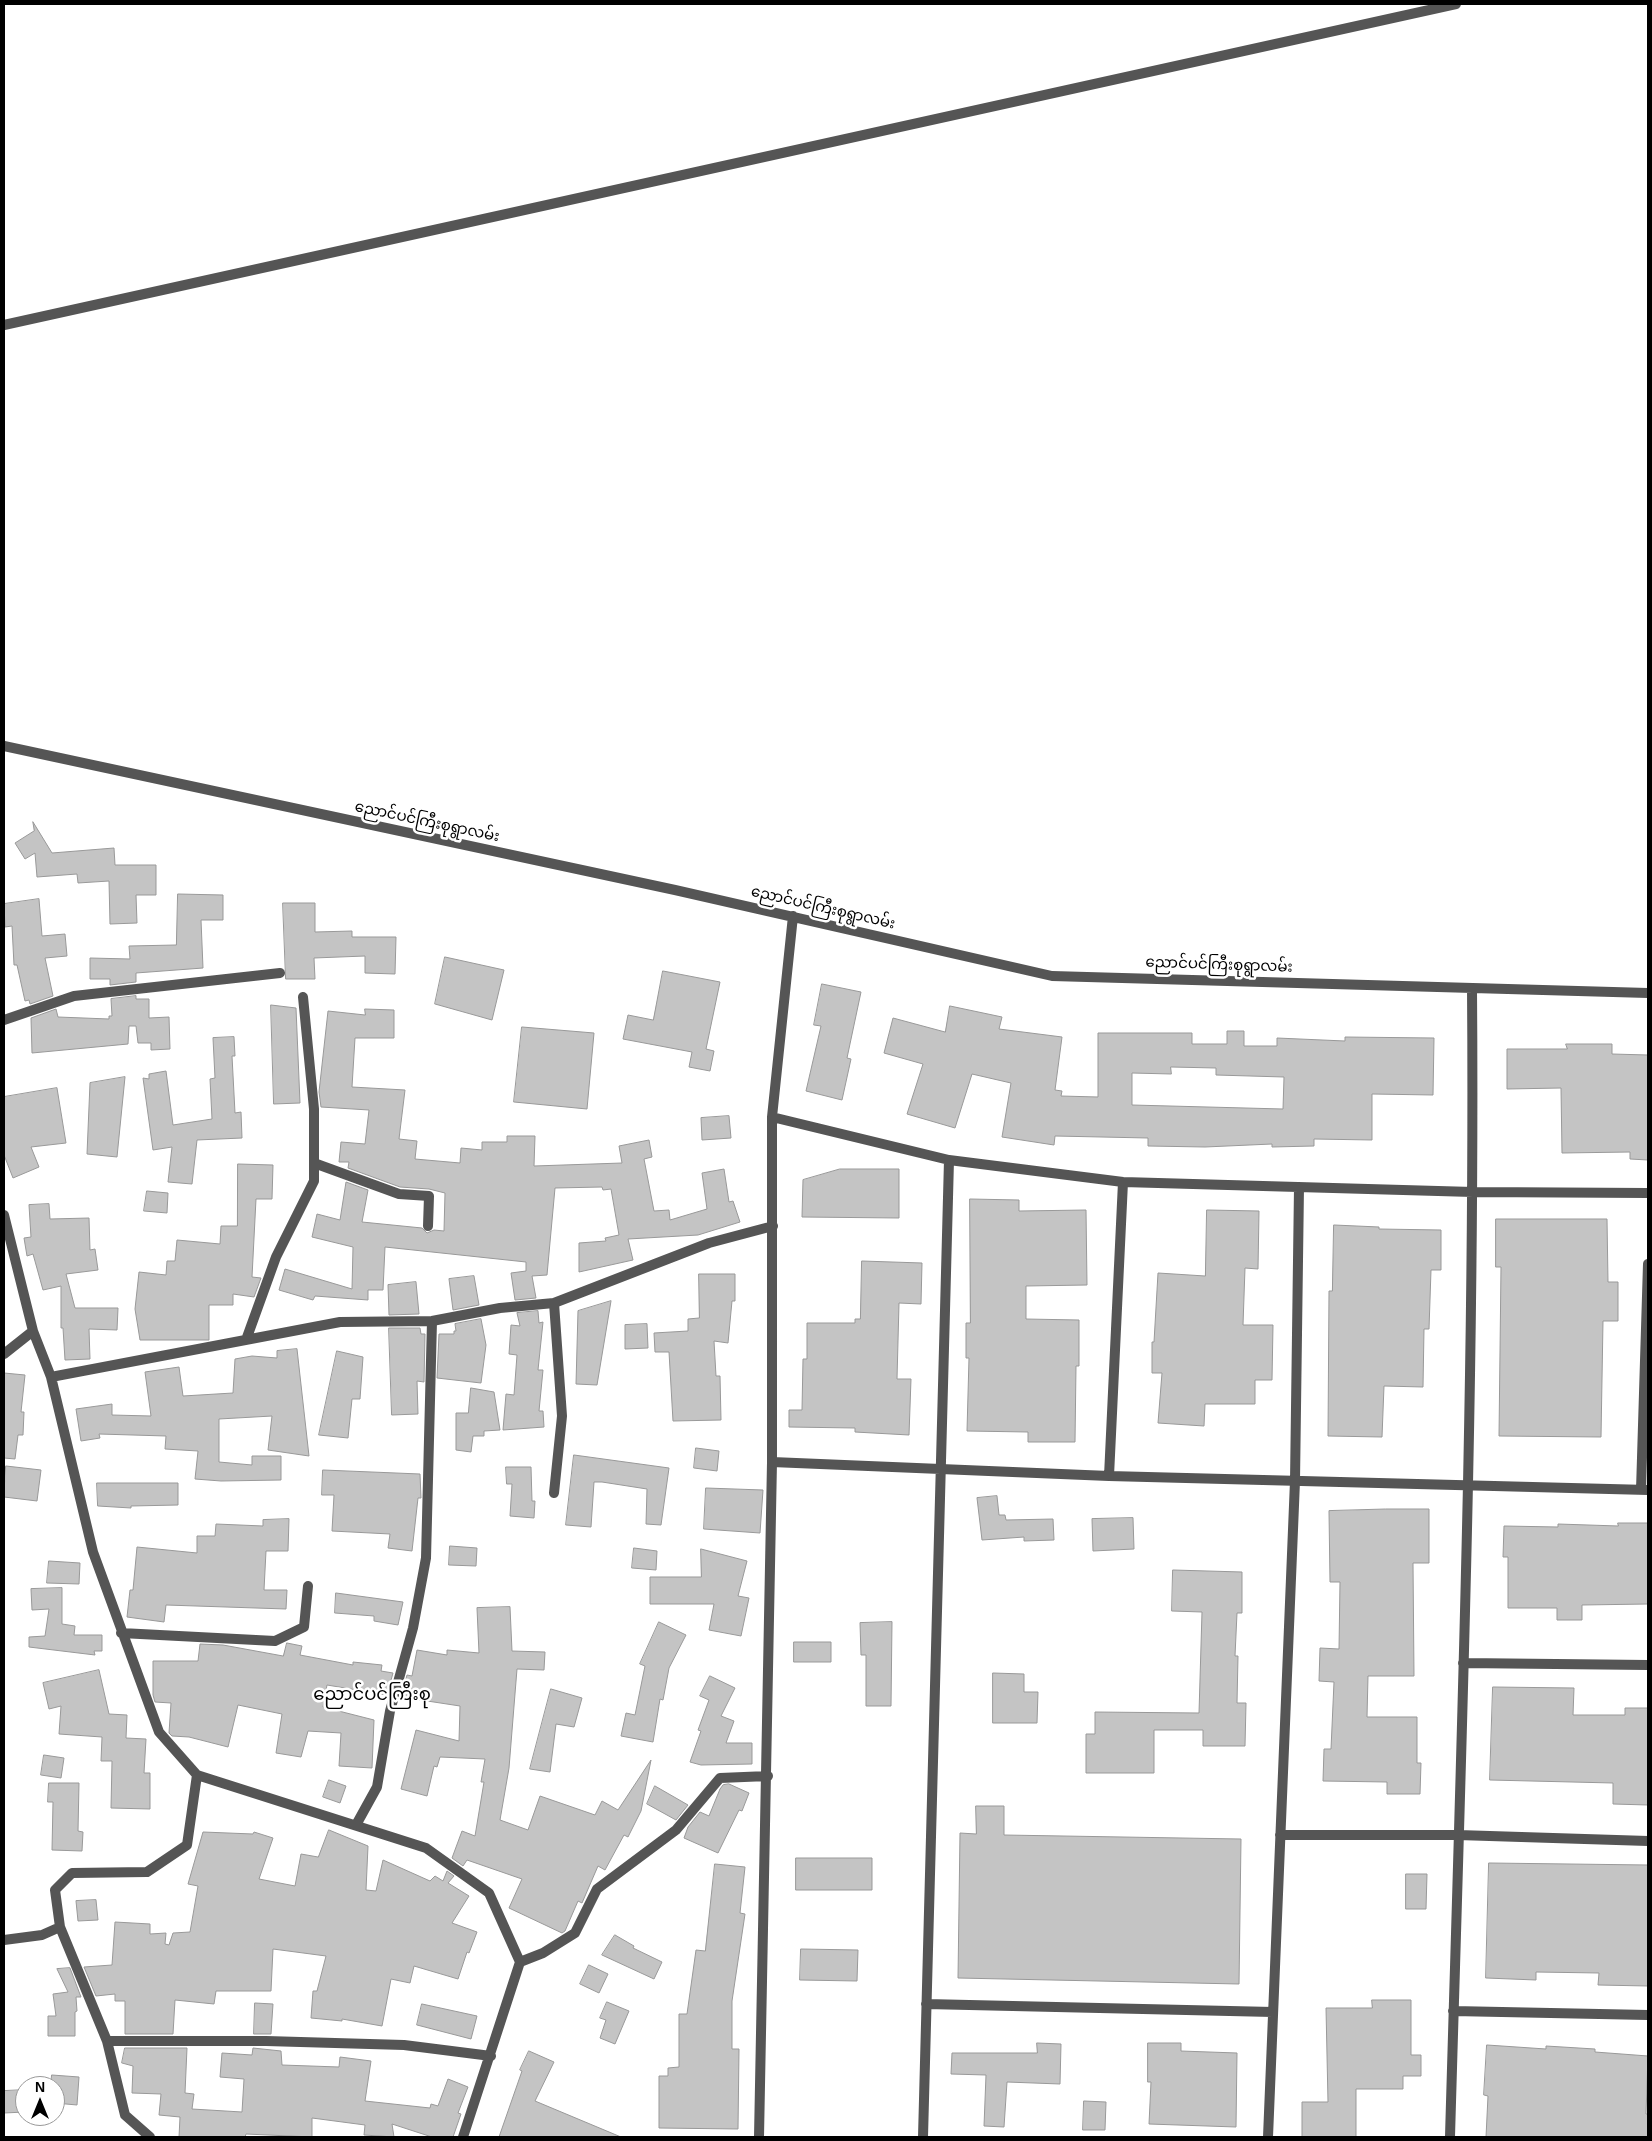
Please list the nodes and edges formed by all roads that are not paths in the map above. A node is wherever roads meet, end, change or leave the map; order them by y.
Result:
1 (1456, 4) edge
2 (4, 325) edge
3 (4, 746) edge
4 (794, 916) junction
5 (280, 973) dead end
6 (1472, 988) junction
7 (1648, 993) edge
8 (303, 997) dead end
9 (4, 1020) edge
10 (772, 1117) junction
11 (949, 1160) junction
12 (314, 1163) junction
13 (1123, 1182) junction
14 (1299, 1187) junction
15 (1474, 1192) junction
16 (1648, 1192) edge
17 (4, 1215) edge
18 (428, 1226) dead end
19 (773, 1226) junction
20 (1648, 1264) edge
21 (554, 1302) junction
22 (432, 1321) junction
23 (33, 1331) junction
24 (246, 1340) junction
25 (4, 1354) edge
26 (51, 1376) junction
27 (772, 1462) junction
28 (941, 1469) junction
29 (1108, 1476) junction
30 (1295, 1481) junction
31 (1468, 1485) junction
32 (1644, 1490) edge
33 (554, 1493) dead end
34 (308, 1586) dead end
35 (121, 1633) junction
36 (1463, 1663) junction
37 (1648, 1665) edge
38 (197, 1775) junction
39 (768, 1776) junction
40 (356, 1825) junction
41 (1280, 1835) junction
42 (1458, 1835) junction
43 (1648, 1841) edge
44 (60, 1927) junction
45 (4, 1940) edge
46 (520, 1962) junction
47 (926, 2004) junction
48 (1453, 2011) junction
49 (1273, 2012) junction
50 (1648, 2015) edge
51 (107, 2041) junction
52 (490, 2056) junction
53 (150, 2137) edge
54 (462, 2137) edge
55 (759, 2137) edge
56 (923, 2137) edge
57 (1268, 2137) edge
58 (1450, 2137) edge

1 - 2 street
3 - 4 street, ညောင်ပင်ကြီးစုရွာလမ်း
4 - 6 street, ညောင်ပင်ကြီးစုရွာလမ်း
4 - 10 street
5 - 9 street
6 - 7 street, ညောင်ပင်ကြီးစုရွာလမ်း
6 - 15 street
8 - 12 street
10 - 11 street
10 - 19 street
11 - 13 street
11 - 28 street
12 - 18 street
12 - 24 street
13 - 14 street
13 - 29 street
14 - 15 street
14 - 30 street
15 - 16 street
15 - 31 street
17 - 23 street
19 - 21 street
19 - 27 street
20 - 32 street
21 - 22 street
21 - 33 street
22 - 24 street
22 - 40 street
23 - 25 street
23 - 26 street
24 - 26 street
26 - 35 street
27 - 28 street
27 - 39 street
28 - 29 street
28 - 47 street
29 - 30 street
30 - 31 street
30 - 41 street
31 - 32 street
31 - 36 street
34 - 35 street
35 - 38 street
36 - 37 street
36 - 42 street
38 - 40 street
38 - 44 street
39 - 46 street
39 - 55 street
40 - 46 street
41 - 42 street
41 - 49 street
42 - 43 street
42 - 48 street
44 - 45 street
44 - 51 street
46 - 52 street
47 - 49 street
47 - 56 street
48 - 50 street
48 - 58 street
49 - 57 street
51 - 52 street
51 - 53 street
52 - 54 street

